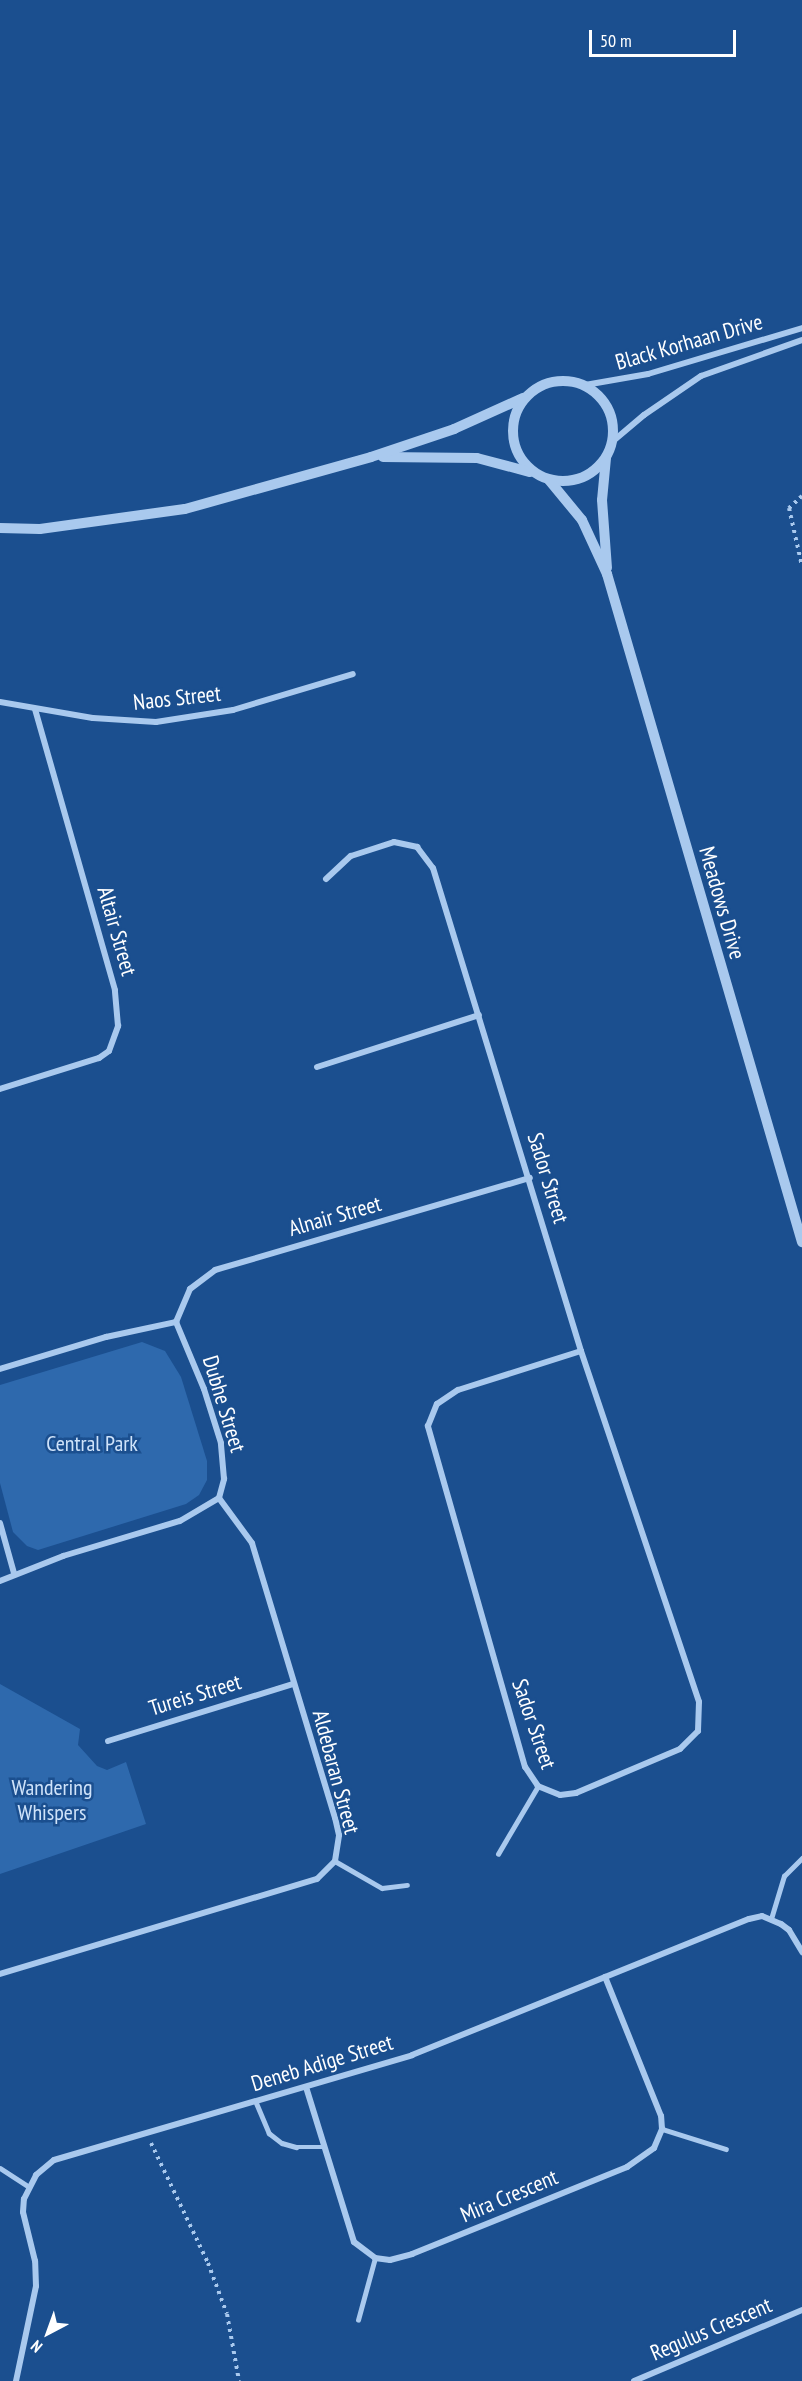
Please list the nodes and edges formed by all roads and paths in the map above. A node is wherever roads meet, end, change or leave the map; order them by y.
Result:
1 (802, 328) edge
2 (802, 340) edge
3 (585, 386) junction
4 (523, 398) junction
5 (612, 442) junction
6 (606, 457) junction
7 (370, 458) junction
8 (534, 473) junction
9 (549, 480) junction
10 (802, 496) edge
11 (0, 528) edge
12 (802, 566) edge
13 (607, 574) junction
14 (353, 674) dead end
15 (0, 702) edge
16 (35, 709) junction
17 (326, 879) dead end
18 (478, 1015) junction
19 (317, 1067) dead end
20 (0, 1089) edge
21 (530, 1178) junction
22 (802, 1242) edge
23 (176, 1322) junction
24 (581, 1352) junction
25 (0, 1369) edge
26 (219, 1498) junction
27 (0, 1523) edge
28 (14, 1573) junction
29 (0, 1581) edge
30 (293, 1684) junction
31 (108, 1741) dead end
32 (538, 1786) junction
33 (498, 1854) dead end
34 (802, 1858) edge
35 (335, 1861) junction
36 (407, 1885) dead end
37 (771, 1919) junction
38 (802, 1952) edge
39 (0, 1974) edge
40 (605, 1977) junction
41 (306, 2087) junction
42 (256, 2102) junction
43 (662, 2129) junction
44 (147, 2134) junction
45 (324, 2146) junction
46 (726, 2149) dead end
47 (0, 2168) edge
48 (28, 2186) junction
49 (375, 2258) junction
50 (802, 2310) edge
51 (358, 2320) dead end
52 (16, 2381) edge
53 (239, 2381) edge
54 (634, 2381) edge

1 - 3 street, Black Korhaan Drive
2 - 5 street, Black Korhaan Drive
3 - 4 street
3 - 5 street
4 - 7 street
4 - 8 street
5 - 6 street
6 - 9 street
6 - 13 street, Meadows Drive
7 - 8 street
7 - 11 street
8 - 9 street
9 - 13 street, Meadows Drive
10 - 12 path
13 - 22 street, Meadows Drive
14 - 16 street, Naos Street
15 - 16 street, Naos Street
16 - 20 street, Altair Street
17 - 18 street, Sador Street
18 - 19 street
18 - 21 street, Sador Street
21 - 23 street, Alnair Street
21 - 24 street, Sador Street
23 - 25 street
23 - 26 street, Dubhe Street
24 - 32 street, Sador Street
24 - 32 street, Sador Street
26 - 28 street
26 - 30 street, Aldebaran Street
27 - 28 street
28 - 29 street
30 - 31 street, Tureis Street
30 - 35 street, Aldebaran Street
32 - 33 lane
34 - 37 lane
35 - 36 lane
35 - 39 street, Aldebaran Street
37 - 38 street
37 - 40 street, Deneb Adige Street
40 - 41 street, Deneb Adige Street
40 - 43 street
41 - 42 street, Deneb Adige Street
41 - 45 street
42 - 44 street, Deneb Adige Street
42 - 45 lane
43 - 46 lane
43 - 49 street, Mira Crescent
44 - 48 street, Deneb Adige Street
44 - 53 path
45 - 49 street
47 - 48 lane
48 - 52 street
49 - 51 lane
50 - 54 street, Regulus Crescent

